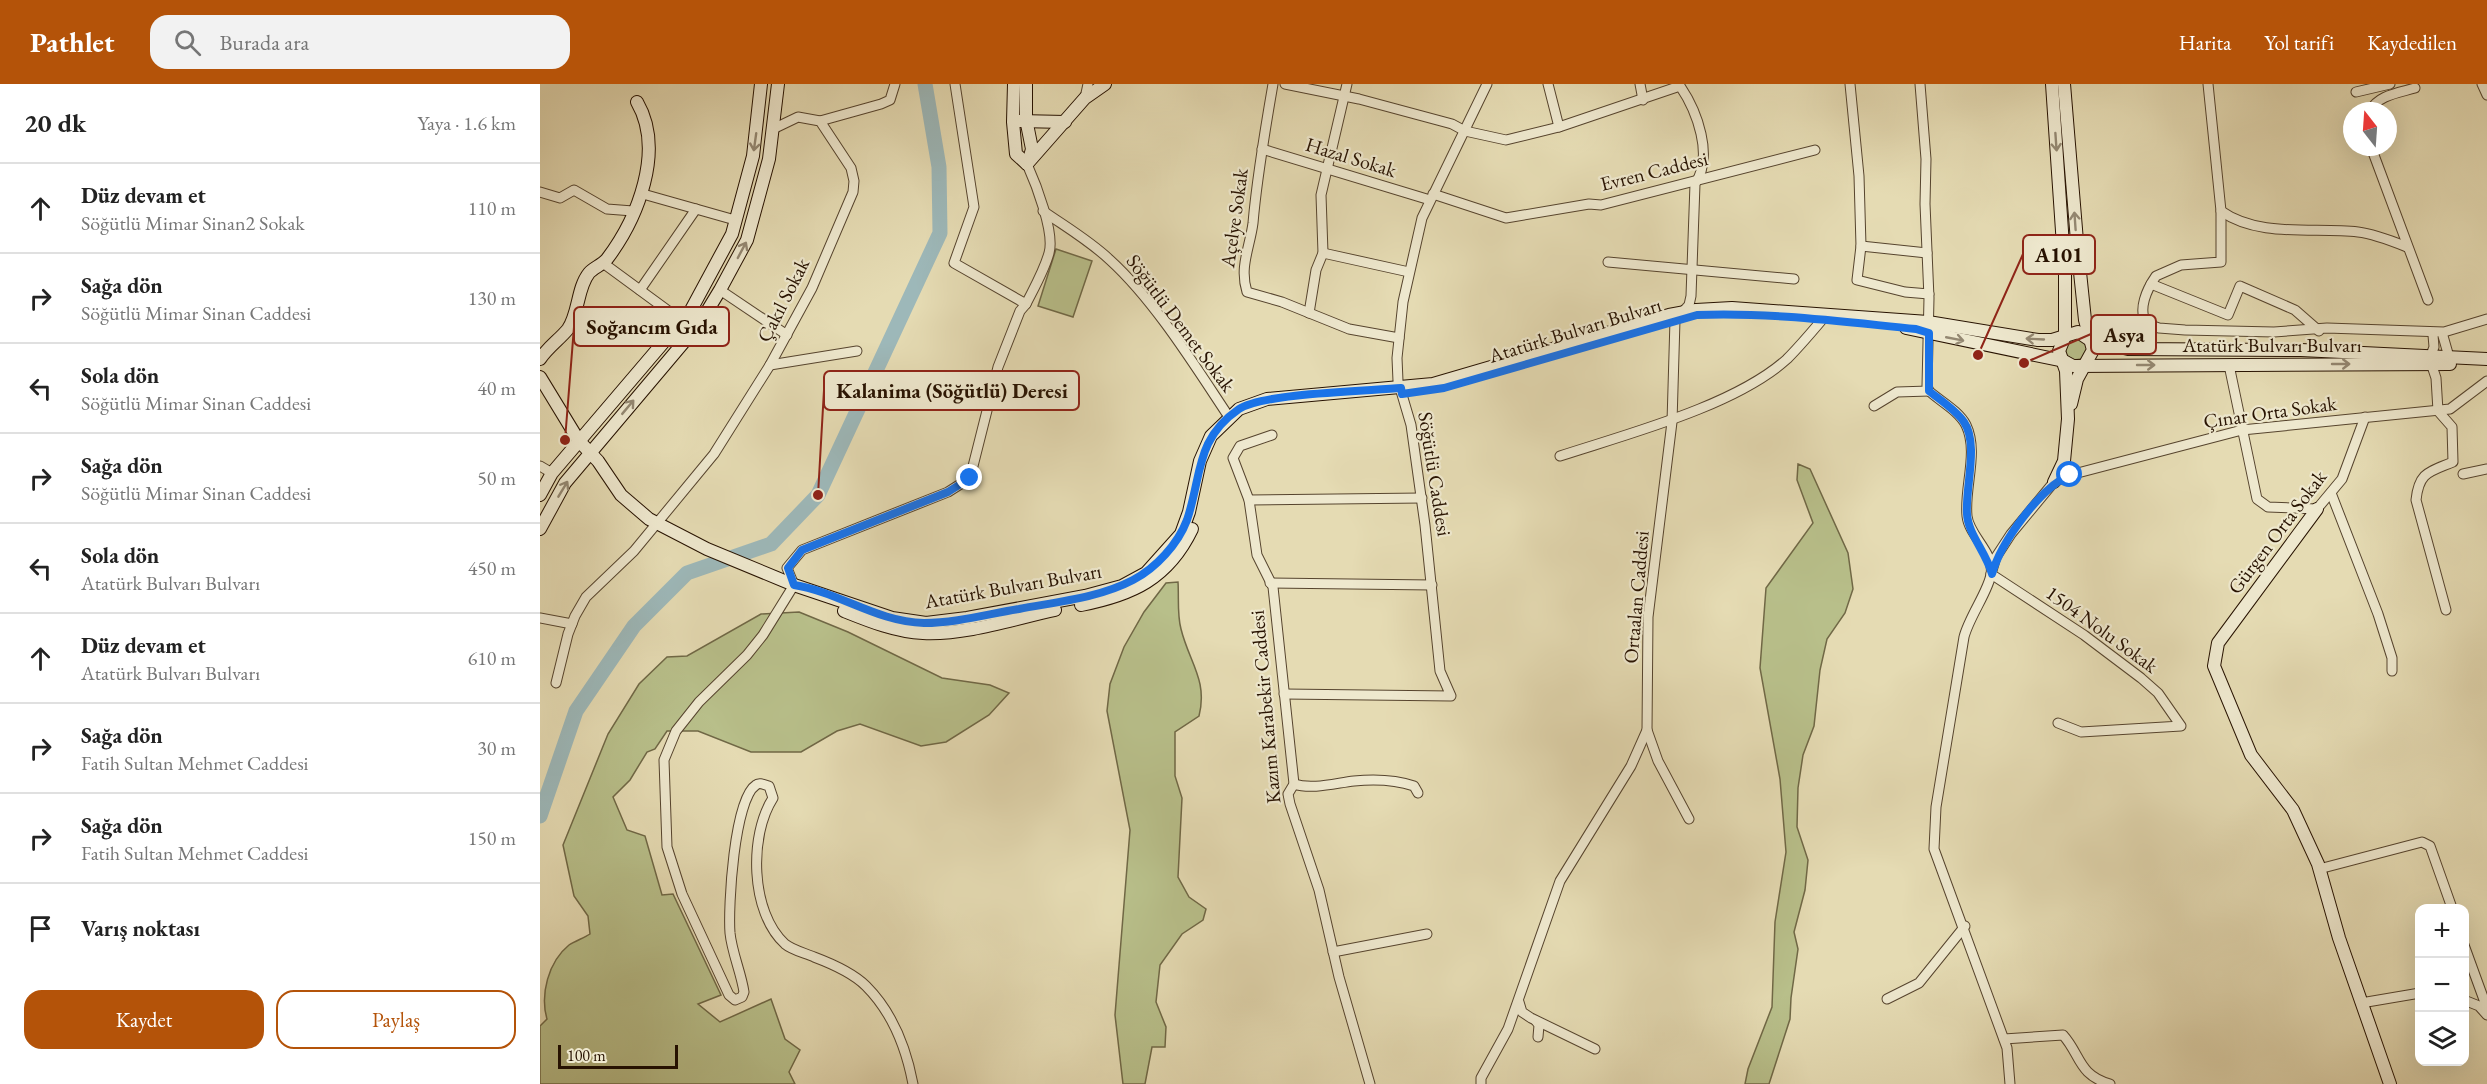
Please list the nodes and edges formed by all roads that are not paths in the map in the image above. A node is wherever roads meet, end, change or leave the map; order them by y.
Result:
1 (761, 84) edge
2 (778, 84) edge
3 (895, 84) edge
4 (955, 84) edge
5 (1014, 84) edge
6 (1026, 84) edge
7 (1088, 84) edge
8 (1105, 84) edge
9 (1273, 84) edge
10 (1285, 84) edge
11 (1347, 84) edge
12 (1487, 84) edge
13 (1548, 84) edge
14 (1640, 84) edge
15 (1850, 84) edge
16 (1920, 84) edge
17 (2052, 84) edge
18 (2064, 84) edge
19 (2208, 84) edge
20 (2391, 84) edge
21 (2482, 84) edge
22 (2415, 88) dead end
23 (2357, 89) edge
24 (2487, 94) edge
25 (1345, 95) junction
26 (1085, 98) junction
27 (1643, 100) junction
28 (637, 102) dead end
29 (2376, 102) edge
30 (1026, 119) junction
31 (820, 121) junction
32 (1013, 122) junction
33 (1065, 122) junction
34 (1559, 127) junction
35 (773, 129) junction
36 (1466, 131) junction
37 (1262, 149) junction
38 (1815, 150) dead end
39 (2374, 156) edge
40 (1027, 164) junction
41 (1326, 168) junction
42 (1699, 179) junction
43 (540, 192) edge
44 (643, 194) junction
45 (1431, 197) junction
46 (696, 209) junction
47 (1043, 211) junction
48 (2221, 211) junction
49 (633, 212) junction
50 (735, 220) junction
51 (1861, 246) junction
52 (2408, 247) junction
53 (1323, 253) junction
54 (1927, 253) junction
55 (1608, 262) dead end
56 (603, 263) junction
57 (1692, 270) junction
58 (1409, 272) junction
59 (1794, 279) dead end
60 (2151, 284) junction
61 (640, 290) junction
62 (720, 290) junction
63 (1929, 294) junction
64 (2428, 300) dead end
65 (1026, 304) junction
66 (1309, 313) junction
67 (1679, 316) junction
68 (2487, 320) edge
69 (682, 321) junction
70 (1821, 321) junction
71 (1929, 328) junction
72 (2316, 330) junction
73 (787, 335) junction
74 (2433, 335) junction
75 (2065, 336) junction
76 (2443, 336) junction
77 (1399, 338) junction
78 (2090, 340) junction
79 (857, 351) dead end
80 (2449, 357) junction
81 (540, 359) edge
82 (2431, 359) junction
83 (2487, 359) edge
84 (2064, 361) junction
85 (2084, 364) junction
86 (770, 365) junction
87 (2229, 365) junction
88 (2487, 368) edge
89 (540, 377) edge
90 (2487, 381) edge
91 (1402, 391) junction
92 (1929, 391) junction
93 (1874, 406) dead end
94 (2438, 411) junction
95 (1229, 417) junction
96 (2365, 417) junction
97 (1672, 418) junction
98 (2068, 419) junction
99 (2242, 430) junction
100 (1272, 435) dead end
101 (579, 441) junction
102 (590, 452) junction
103 (1560, 456) dead end
104 (540, 466) edge
105 (2487, 469) edge
106 (552, 473) junction
107 (2463, 474) dead end
108 (2054, 482) junction
109 (2331, 493) junction
110 (540, 495) edge
111 (1422, 498) junction
112 (1249, 500) junction
113 (2317, 509) junction
114 (657, 524) junction
115 (540, 529) edge
116 (1992, 574) junction
117 (1270, 583) junction
118 (794, 585) junction
119 (1432, 585) junction
120 (2446, 610) dead end
121 (540, 618) edge
122 (572, 624) junction
123 (2392, 671) dead end
124 (556, 683) dead end
125 (1284, 694) junction
126 (2058, 723) dead end
127 (1647, 730) junction
128 (1294, 784) junction
129 (1418, 793) dead end
130 (1689, 819) dead end
131 (2319, 869) junction
132 (2450, 904) edge
133 (1965, 926) junction
134 (1427, 934) dead end
135 (1333, 952) junction
136 (2469, 958) edge
137 (2415, 994) edge
138 (1887, 999) dead end
139 (1519, 1002) junction
140 (2361, 1002) junction
141 (2469, 1002) edge
142 (2487, 1008) edge
143 (2487, 1015) edge
144 (1536, 1021) junction
145 (1538, 1036) dead end
146 (2004, 1039) junction
147 (1595, 1049) dead end
148 (913, 1084) edge
149 (1370, 1084) edge
150 (1481, 1084) edge
151 (2010, 1084) edge
152 (2110, 1084) edge
153 (2390, 1084) edge

1 -> 50 street
2 - 35 street
3 - 31 street
4 - 65 street
5 - 32 street
6 - 30 street
7 - 26 street
8 - 26 street
9 - 37 street, Açelye Sokak
10 - 25 street
11 - 25 street
12 - 36 street, Söğütlü Caddesi
13 - 34 street
14 - 27 street
15 - 51 street
16 - 54 street
17 -> 75 street
78 -> 18 street
19 - 48 street
20 - 23 street
21 - 24 street
22 - 29 street
25 - 36 street
25 - 41 street
26 - 33 street
27 - 34 street
27 - 42 street, Ortaalan Caddesi
28 - 44 street
30 - 32 street
30 - 33 street
30 - 40 street
31 - 35 street
31 - 73 street, Çakıl Sokak
32 - 40 street
33 - 40 street
34 - 36 street
62 -> 35 street
36 - 45 street, Söğütlü Caddesi
37 - 41 street, Hazal Sokak
37 - 66 street, Açelye Sokak
38 - 42 street, Evren Caddesi
39 - 52 street
40 - 47 street
41 - 45 street, Hazal Sokak
41 - 53 street
42 - 45 street, Evren Caddesi
42 - 57 street, Ortaalan Caddesi
43 - 49 street
44 - 46 street
44 - 49 street
45 - 58 street, Söğütlü Caddesi
46 - 50 street
46 - 61 street
47 - 65 street
47 - 95 street, Söğütlü Demet Sokak
48 - 52 street
48 - 60 street
49 - 56 street
50 - 69 street
51 - 54 street
51 - 63 street
52 - 64 street
53 - 58 street
53 - 66 street
54 - 63 street
55 - 57 street
56 - 61 street
56 - 81 street
57 - 59 street
57 - 67 street, Ortaalan Caddesi
58 - 77 street, Söğütlü Caddesi
60 - 72 street
60 - 72 street
61 - 69 street
62 - 73 street
102 -> 62 street
63 - 71 street
65 - 118 street
66 - 77 street
67 - 70 street, Atatürk Bulvarı Bulvarı
67 - 71 street, Atatürk Bulvarı Bulvarı
67 - 91 street, Atatürk Bulvarı Bulvarı
67 - 97 street, Ortaalan Caddesi
68 - 72 street
68 - 76 street
69 - 101 street
70 - 71 street, Atatürk Bulvarı Bulvarı
70 - 97 street
75 -> 71 street, Atatürk Bulvarı Bulvarı
71 -> 84 street, Atatürk Bulvarı Bulvarı
71 - 92 street
72 - 74 street
73 - 86 street, Çakıl Sokak
74 - 76 street
74 - 82 street
75 - 78 street, Atatürk Bulvarı Bulvarı
75 - 84 street
76 - 80 street
77 - 91 street, Söğütlü Caddesi
78 - 82 street, Atatürk Bulvarı Bulvarı
78 - 85 street
79 - 86 street
80 - 82 street, Atatürk Bulvarı Bulvarı
80 - 83 street, Atatürk Bulvarı Bulvarı
87 -> 82 street, Atatürk Bulvarı Bulvarı
82 - 88 street, Atatürk Bulvarı Bulvarı
82 - 94 street
84 - 85 street, Atatürk Bulvarı Bulvarı
84 - 98 street
85 -> 87 street, Atatürk Bulvarı Bulvarı
85 - 98 street
86 - 114 street, Çakıl Sokak
87 - 99 street
89 - 101 street, Atatürk Bulvarı Bulvarı
90 - 94 street, Çınar Orta Sokak
91 - 95 street, Atatürk Bulvarı Bulvarı
91 - 111 street, Söğütlü Caddesi
91 - 118 street, Atatürk Bulvarı Bulvarı
92 - 93 street
92 - 116 street
94 - 96 street, Çınar Orta Sokak
94 - 120 street
95 - 118 street, Atatürk Bulvarı Bulvarı
96 - 99 street, Çınar Orta Sokak
96 - 109 street, Gürgen Orta Sokak
97 - 103 street
97 - 127 street, Ortaalan Caddesi
98 - 108 street
99 - 108 street, Çınar Orta Sokak
99 - 113 street
100 - 112 street, Kazım Karabekir Caddesi
101 - 102 street, Atatürk Bulvarı Bulvarı
101 - 106 street
102 - 114 street, Atatürk Bulvarı Bulvarı
115 -> 102 street
104 - 106 street
105 - 107 street
106 - 110 street
108 - 116 street
109 - 113 street, Gürgen Orta Sokak
109 - 123 street
111 - 112 street
111 - 119 street, Söğütlü Caddesi
112 - 117 street, Kazım Karabekir Caddesi
113 - 131 street, Gürgen Orta Sokak
114 - 118 street, Atatürk Bulvarı Bulvarı
114 - 122 street, Çakıl Sokak
116 - 126 street, 1504 Nolu Sokak
116 - 133 street
117 - 119 street
117 - 125 street, Kazım Karabekir Caddesi
118 - 148 street
119 - 125 street, Söğütlü Caddesi
121 - 122 street
122 - 124 street, Çakıl Sokak
125 - 128 street, Kazım Karabekir Caddesi
127 - 130 street
127 - 139 street, Ortaalan Caddesi
128 - 129 street
128 - 135 street, Kazım Karabekir Caddesi
131 - 132 street
131 - 140 street
133 - 138 street
133 - 146 street
134 - 135 street
135 - 149 street, Kazım Karabekir Caddesi
136 - 142 street
137 - 140 street
139 - 144 street
139 - 150 street, Ortaalan Caddesi
140 - 153 street
141 - 143 street
144 - 145 street
144 - 147 street
146 - 151 street
146 - 152 street

